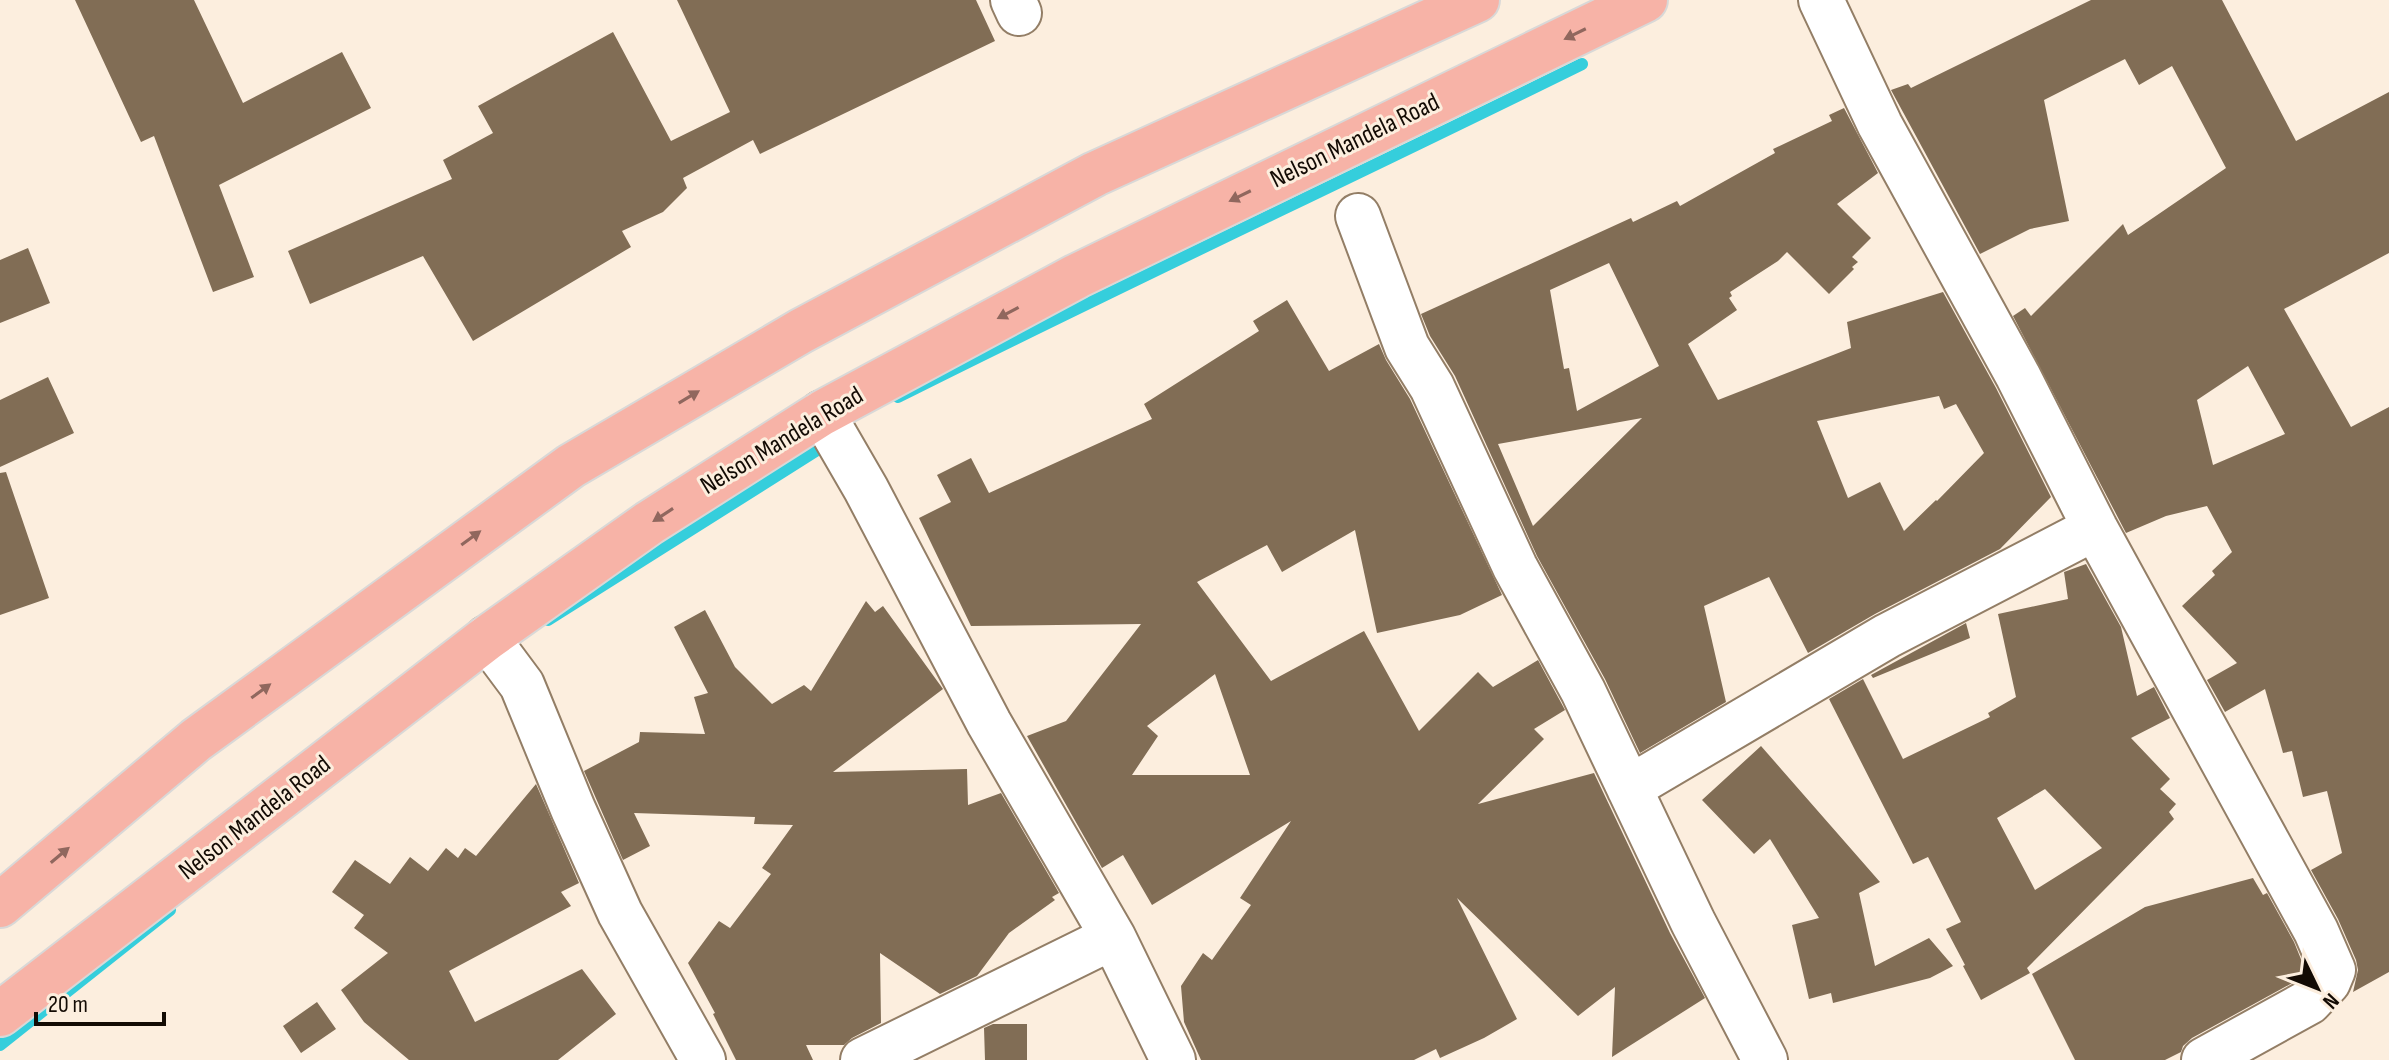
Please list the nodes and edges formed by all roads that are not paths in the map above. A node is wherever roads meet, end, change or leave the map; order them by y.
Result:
1 (1477, 0) edge
2 (1645, 0) edge
3 (1821, 0) edge
4 (1358, 216) dead end
5 (822, 413) junction
6 (2095, 528) junction
7 (487, 638) junction
8 (1629, 788) junction
9 (0, 905) edge
10 (1113, 937) junction
11 (0, 1014) edge
12 (703, 1060) edge
13 (863, 1060) edge
14 (1173, 1060) edge
15 (1765, 1060) edge
16 (2204, 1060) edge

9 -> 1 main road
2 -> 5 main road, Nelson Mandela Road
3 - 6 street
4 - 8 street
5 -> 7 main road, Nelson Mandela Road
5 - 10 street
6 - 8 street
6 - 16 street
7 - 11 main road, Nelson Mandela Road
7 - 12 street
8 - 15 street
10 - 13 street
10 - 14 street

